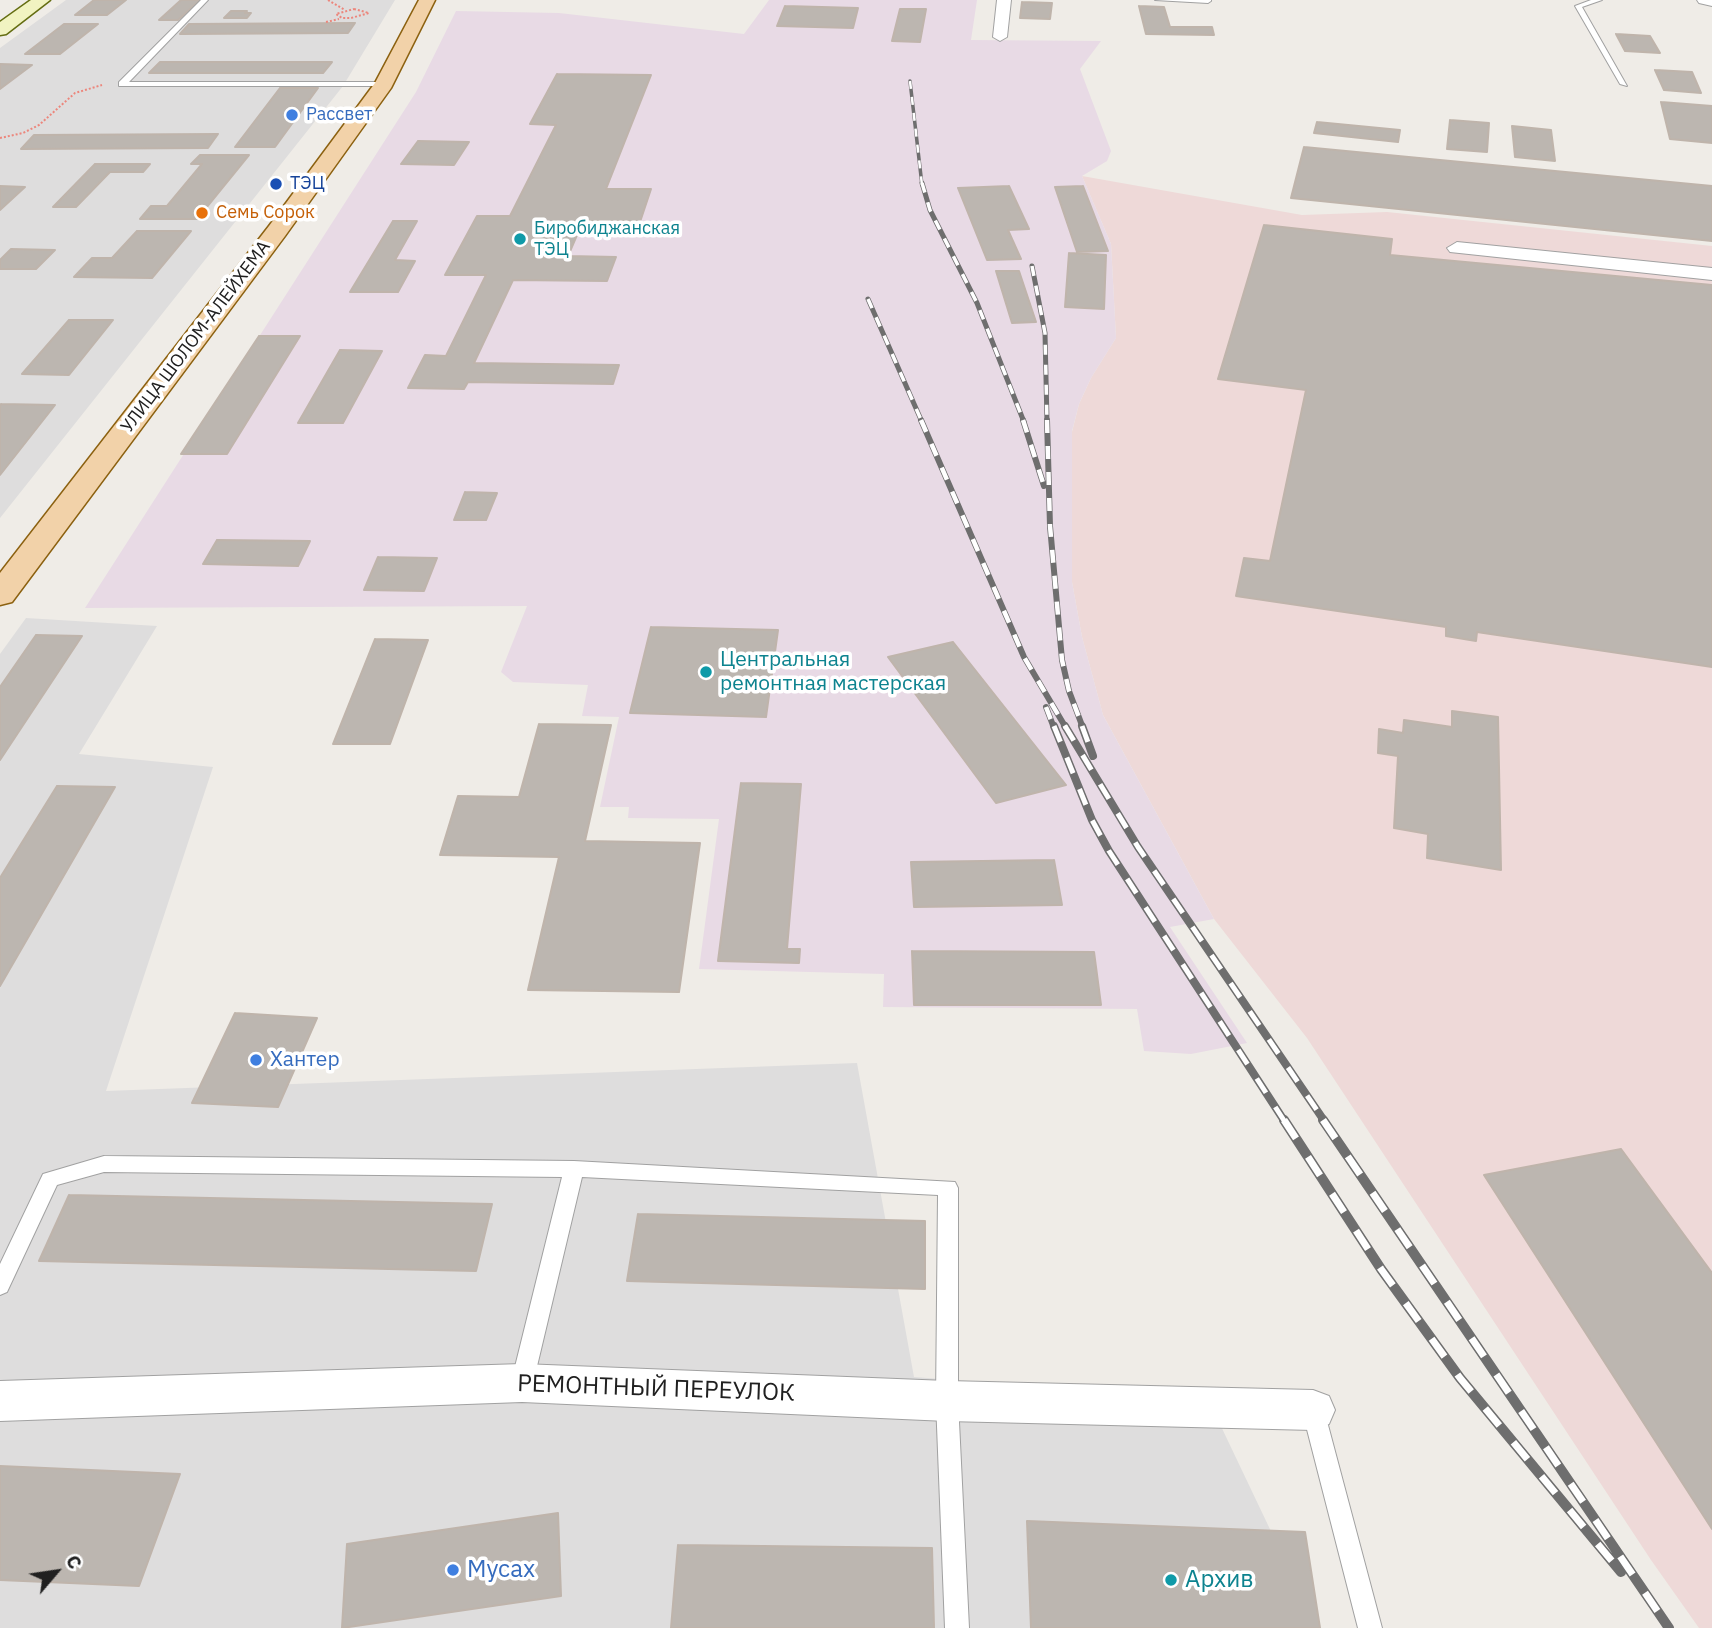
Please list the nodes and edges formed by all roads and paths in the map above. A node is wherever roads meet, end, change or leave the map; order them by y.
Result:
1 (26, 0) edge
2 (42, 0) edge
3 (205, 0) edge
4 (328, 0) edge
5 (427, 0) edge
6 (1004, 0) edge
7 (1158, 0) edge
8 (1599, 0) edge
9 (1704, 0) edge
10 (1208, 1) edge
11 (1712, 2) edge
12 (346, 10) junction
13 (342, 18) junction
14 (0, 19) edge
15 (326, 22) dead end
16 (0, 30) edge
17 (1000, 37) dead end
18 (122, 84) junction
19 (384, 84) junction
20 (1623, 84) dead end
21 (0, 138) edge
22 (1457, 248) dead end
23 (1712, 274) edge
24 (0, 595) edge
25 (575, 1169) junction
26 (0, 1286) edge
27 (522, 1382) junction
28 (0, 1401) edge
29 (947, 1401) junction
30 (1313, 1410) joint
31 (957, 1628) edge
32 (1370, 1628) edge

1 - 14 main road
2 - 16 main road
3 - 18 lane
4 - 12 path
5 - 19 main road, УЛИЦА ШОЛОМ-АЛЕЙХЕМА
6 - 17 street
7 - 10 lane
8 - 20 lane
9 - 11 street
12 - 13 path
12 - 13 path
13 - 15 path
18 - 19 lane
18 - 21 path
19 - 24 main road, УЛИЦА ШОЛОМ-АЛЕЙХЕМА
22 - 23 street
25 - 26 lane
25 - 27 lane
25 - 29 lane
27 - 28 street, РЕМОНТНЫЙ ПЕРЕУЛОК
27 - 29 street, РЕМОНТНЫЙ ПЕРЕУЛОК
29 - 30 street, РЕМОНТНЫЙ ПЕРЕУЛОК
29 - 31 lane
30 - 32 lane

